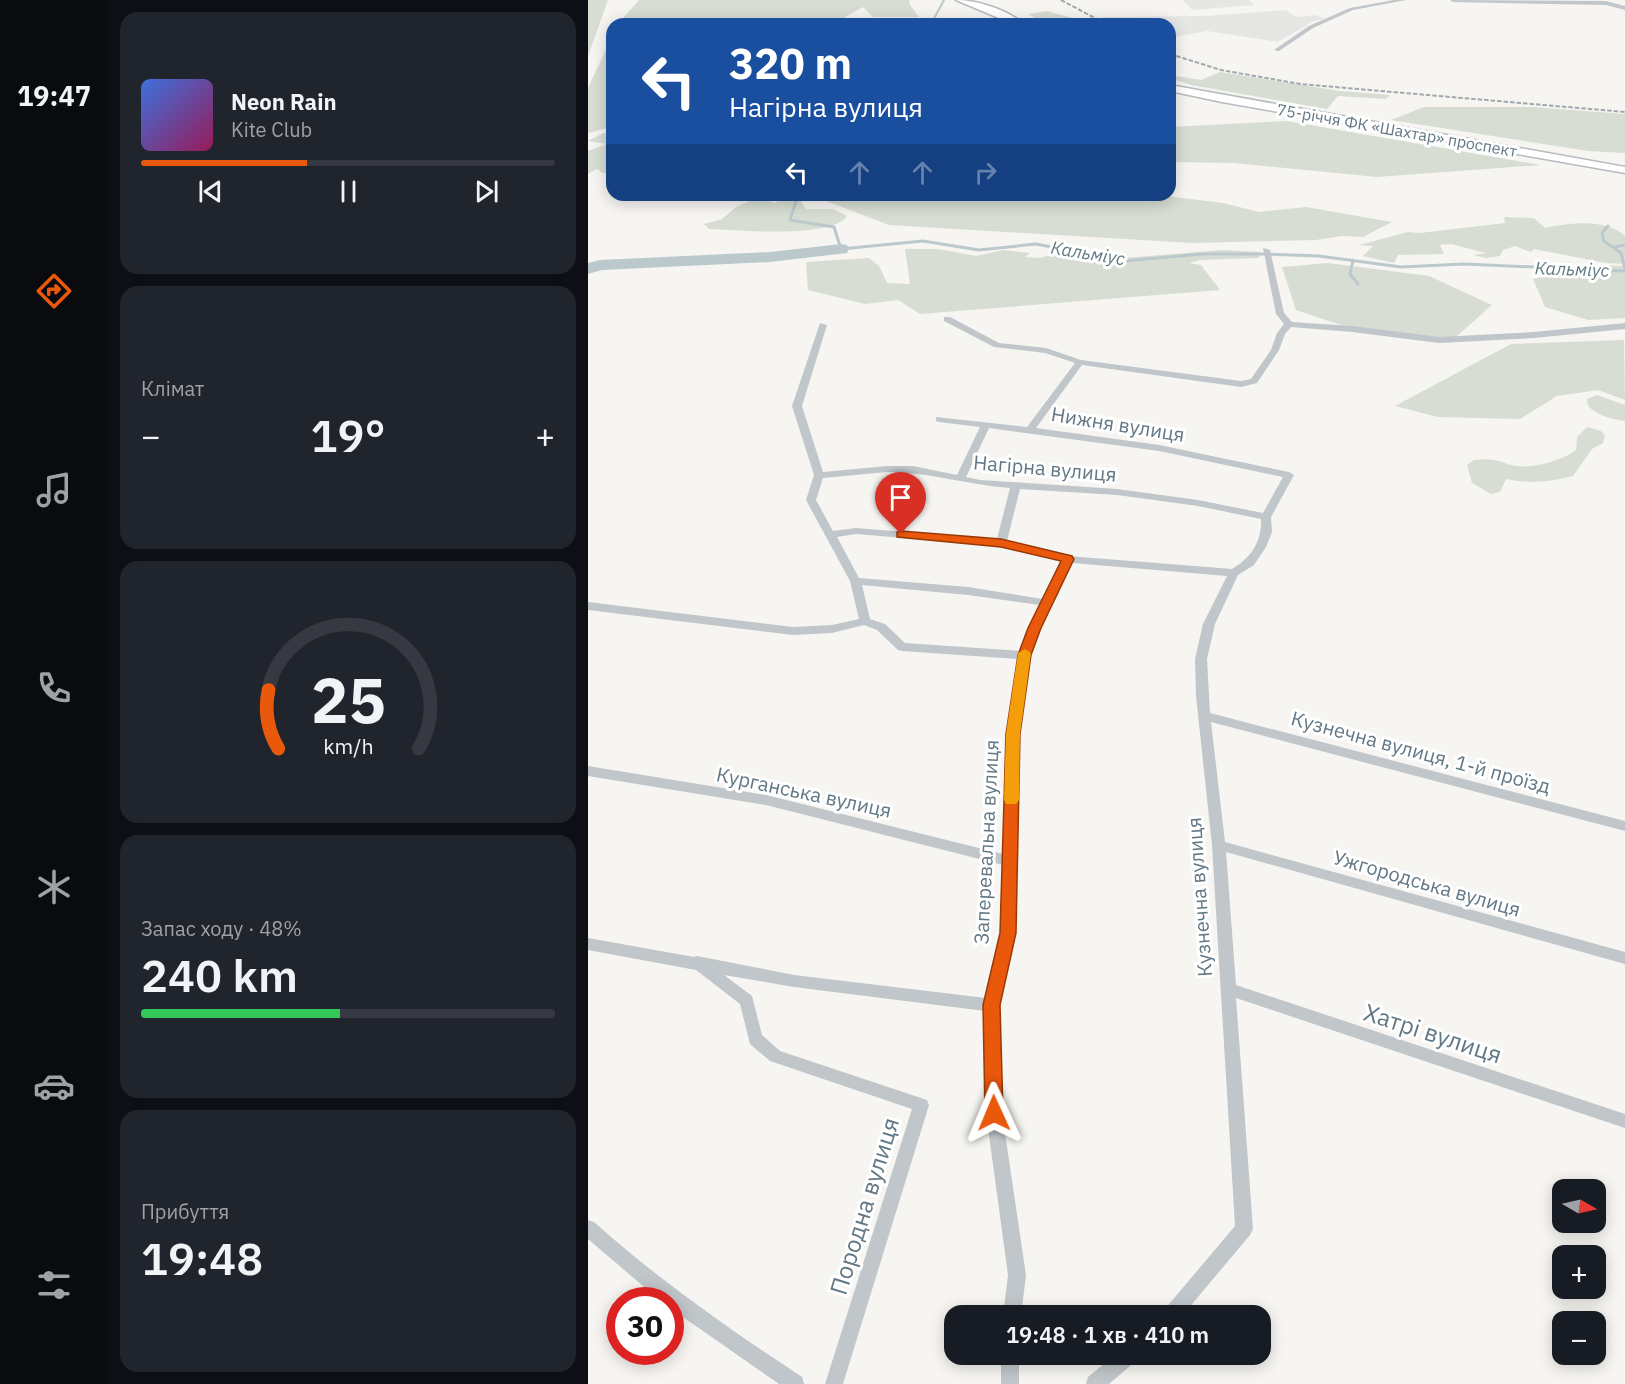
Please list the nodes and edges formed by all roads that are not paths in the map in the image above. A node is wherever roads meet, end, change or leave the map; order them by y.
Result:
1 (960, 0) edge
2 (1403, 0) edge
3 (1453, 0) edge
4 (975, 1) edge
5 (1625, 8) edge
6 (1008, 18) edge
7 (1022, 18) edge
8 (1277, 50) dead end
9 (1176, 87) edge
10 (1176, 87) edge
11 (1625, 165) edge
12 (1625, 170) edge
13 (1266, 254) dead end
14 (948, 319) dead end
15 (1289, 324) junction
16 (823, 325) dead end
17 (1625, 326) edge
18 (1080, 362) junction
19 (939, 419) dead end
20 (986, 425) junction
21 (1030, 429) junction
22 (819, 475) junction
23 (1289, 475) joint
24 (961, 477) junction
25 (1016, 484) junction
26 (1266, 518) junction
27 (831, 535) junction
28 (1001, 543) junction
29 (1068, 559) junction
30 (1234, 573) junction
31 (855, 581) junction
32 (1047, 603) junction
33 (588, 606) edge
34 (866, 621) junction
35 (1024, 655) junction
36 (1206, 716) junction
37 (588, 771) edge
38 (1625, 826) edge
39 (1219, 845) junction
40 (1010, 861) junction
41 (588, 944) edge
42 (1625, 958) edge
43 (697, 962) junction
44 (1227, 989) junction
45 (992, 1005) junction
46 (1625, 1121) edge
47 (588, 1228) edge
48 (1013, 1305) edge
49 (1179, 1305) edge
50 (1010, 1365) edge
51 (1118, 1365) edge
52 (795, 1384) edge
53 (834, 1384) edge
54 (1010, 1384) edge
55 (1095, 1384) edge

1 - 4 main road
2 - 8 street
3 - 5 street
4 - 6 main road
4 - 7 main road
9 - 11 main road, 75-річчя ФК «Шахтар» проспект
10 - 12 main road, 75-річчя ФК «Шахтар» проспект
13 - 15 street
14 - 18 street
15 - 17 street
15 - 18 street
16 - 22 street
18 - 21 street
19 - 20 street, Нижня вулиця
20 - 21 street, Нижня вулиця
20 - 24 street
21 - 23 street, Нижня вулиця
22 - 24 street, Нагірна вулиця
22 - 27 street
23 - 26 street, Кузнечна вулиця
24 - 25 street, Нагірна вулиця
25 - 26 street, Нагірна вулиця
25 - 28 street
26 - 30 street, Кузнечна вулиця
27 - 28 street
27 - 31 street
28 - 29 street
29 - 30 street
29 - 32 street, Заперевальна вулиця
30 - 36 street, Кузнечна вулиця
31 - 32 street
31 - 34 street
32 - 35 street, Заперевальна вулиця
33 - 34 street
34 - 35 street
35 - 40 street, Заперевальна вулиця
36 - 38 street, Кузнечна вулиця, 1-й проїзд
36 - 39 street, Кузнечна вулиця
37 - 40 street, Курганська вулиця
39 - 42 street, Ужгородська вулиця
39 - 44 street, Кузнечна вулиця
40 - 45 street, Заперевальна вулиця
41 - 43 street, Породна вулиця
43 - 45 street, Породна вулиця
43 - 53 street, Породна вулиця
44 - 46 street, Хатрі вулиця
44 - 49 street, Кузнечна вулиця
45 - 48 street, Заперевальна вулиця
47 - 52 street
50 - 54 street
51 - 55 street

